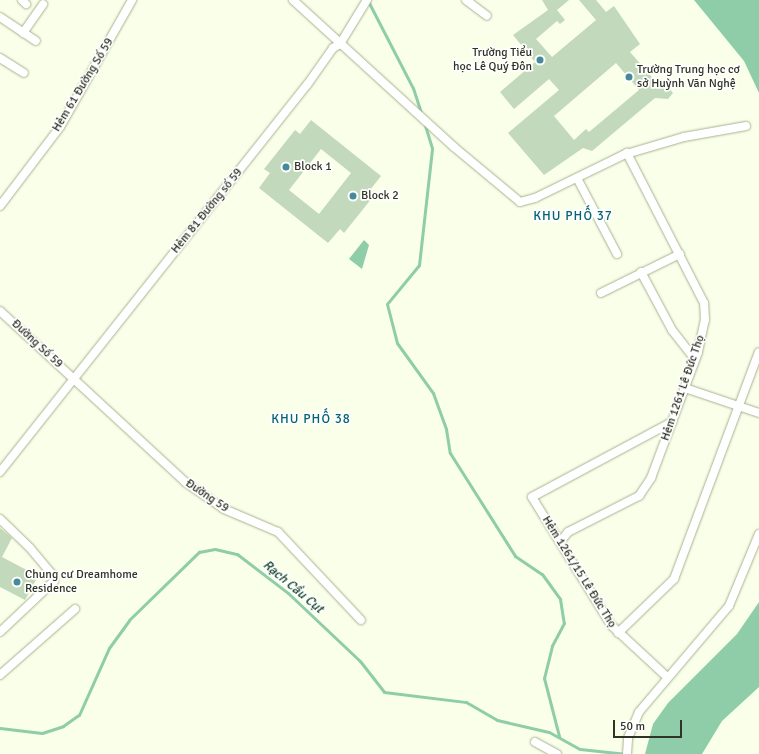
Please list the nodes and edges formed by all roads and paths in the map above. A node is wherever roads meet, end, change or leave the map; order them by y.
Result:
1 (132, 0) edge
2 (293, 0) edge
3 (466, 0) edge
4 (365, 2) edge
5 (43, 4) dead end
6 (487, 16) dead end
7 (0, 17) edge
8 (22, 33) junction
9 (36, 41) dead end
10 (340, 44) junction
11 (0, 58) edge
12 (24, 73) dead end
13 (746, 126) dead end
14 (627, 153) junction
15 (576, 178) junction
16 (0, 206) edge
17 (617, 254) dead end
18 (680, 254) junction
19 (642, 272) junction
20 (601, 292) dead end
21 (0, 311) edge
22 (759, 352) edge
23 (695, 359) junction
24 (73, 378) junction
25 (684, 388) junction
26 (741, 407) junction
27 (759, 413) edge
28 (672, 422) junction
29 (0, 472) edge
30 (0, 519) edge
31 (759, 534) edge
32 (560, 542) junction
33 (75, 609) dead end
34 (361, 620) dead end
35 (0, 632) edge
36 (618, 633) junction
37 (0, 675) edge
38 (666, 676) junction
39 (535, 742) dead end
40 (557, 754) edge
41 (627, 754) edge

1 - 16 street, Hẻm 61 Đường Số 59
2 - 10 street
3 - 6 street
4 - 10 street, Hẻm 81 Đường số 59
5 - 8 street
7 - 8 street
8 - 9 street
10 - 15 street
10 - 24 street, Hẻm 81 Đường số 59
11 - 12 street
13 - 14 street
14 - 15 street
14 - 18 street, Hẻm 1261 Lê Đức Thọ
15 - 17 street
18 - 19 street
18 - 23 street, Hẻm 1261 Lê Đức Thọ
19 - 20 street
19 - 23 street
21 - 24 street, Đường Số 59
22 - 26 street
23 - 25 street, Hẻm 1261 Lê Đức Thọ
24 - 29 street, Hẻm 81 Đường số 59
24 - 34 street, Đường 59
25 - 26 street
25 - 28 street, Hẻm 1261 Lê Đức Thọ
26 - 27 street
26 - 36 street
28 - 32 street, Hẻm 1261 Lê Đức Thọ
28 - 32 street, Hẻm 1261/15 Lê Đức Thọ
30 - 35 street
31 - 38 street
32 - 36 street, Hẻm 1261/15 Lê Đức Thọ
33 - 37 street
36 - 38 street, Hẻm 1261/15 Lê Đức Thọ
38 - 41 street
39 - 40 street

